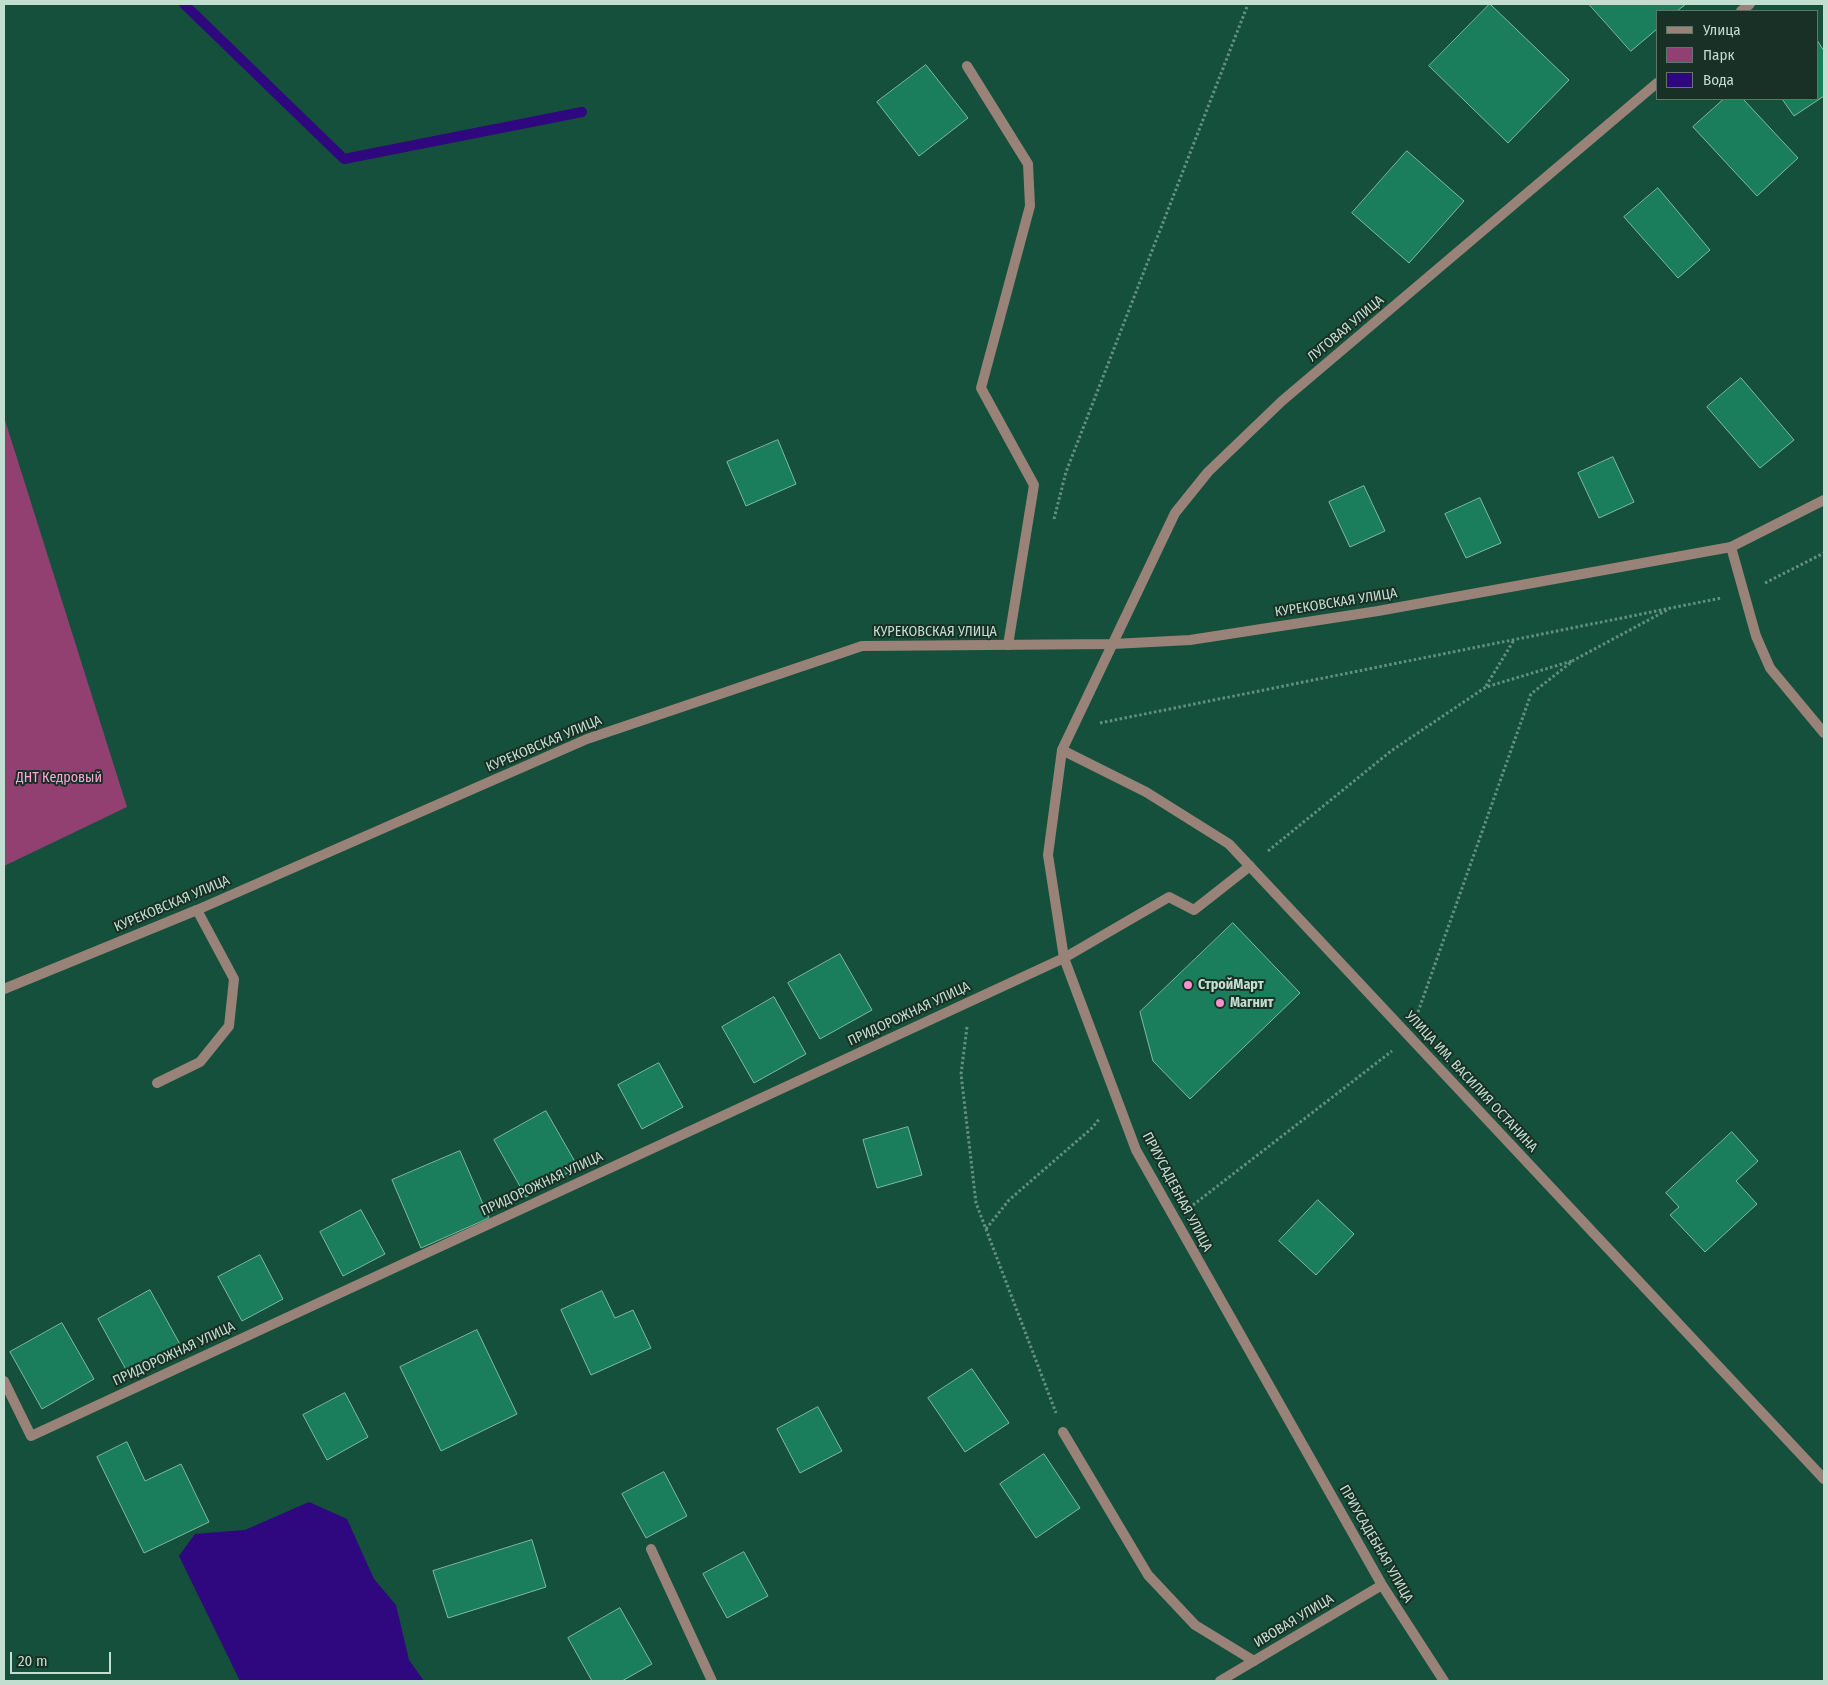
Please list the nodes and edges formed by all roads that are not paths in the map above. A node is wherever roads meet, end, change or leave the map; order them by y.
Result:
1 (966, 66) dead end
2 (1656, 84) edge
3 (1824, 500) edge
4 (1731, 546) junction
5 (1113, 644) junction
6 (1008, 645) junction
7 (1824, 733) edge
8 (1062, 750) junction
9 (1250, 866) junction
10 (197, 910) junction
11 (1064, 958) junction
12 (4, 989) edge
13 (157, 1083) dead end
14 (4, 1381) edge
15 (1063, 1432) road end
16 (1824, 1479) edge
17 (651, 1549) dead end
18 (1382, 1585) junction
19 (1254, 1661) junction
20 (712, 1681) edge
21 (1220, 1681) edge
22 (1444, 1681) edge

1 - 6 street
2 - 5 street, ЛУГОВАЯ УЛИЦА
3 - 4 street, КУРЕКОВСКАЯ УЛИЦА
4 - 5 street, КУРЕКОВСКАЯ УЛИЦА
4 - 7 street
5 - 6 street, КУРЕКОВСКАЯ УЛИЦА
5 - 8 street, ПРИУСАДЕБНАЯ УЛИЦА
6 - 10 street, КУРЕКОВСКАЯ УЛИЦА
8 - 9 street, УЛИЦА ИМ. ВАСИЛИЯ ОСТАНИНА
8 - 11 street, ПРИУСАДЕБНАЯ УЛИЦА
9 - 11 street, ПРИДОРОЖНАЯ УЛИЦА
9 - 16 street, УЛИЦА ИМ. ВАСИЛИЯ ОСТАНИНА
10 - 12 street, КУРЕКОВСКАЯ УЛИЦА
10 - 13 street
11 - 14 street, ПРИДОРОЖНАЯ УЛИЦА
11 - 18 street, ПРИУСАДЕБНАЯ УЛИЦА
15 - 19 street
17 - 20 street
18 - 19 street, ИВОВАЯ УЛИЦА
18 - 22 street, ПРИУСАДЕБНАЯ УЛИЦА
19 - 21 street, ИВОВАЯ УЛИЦА

